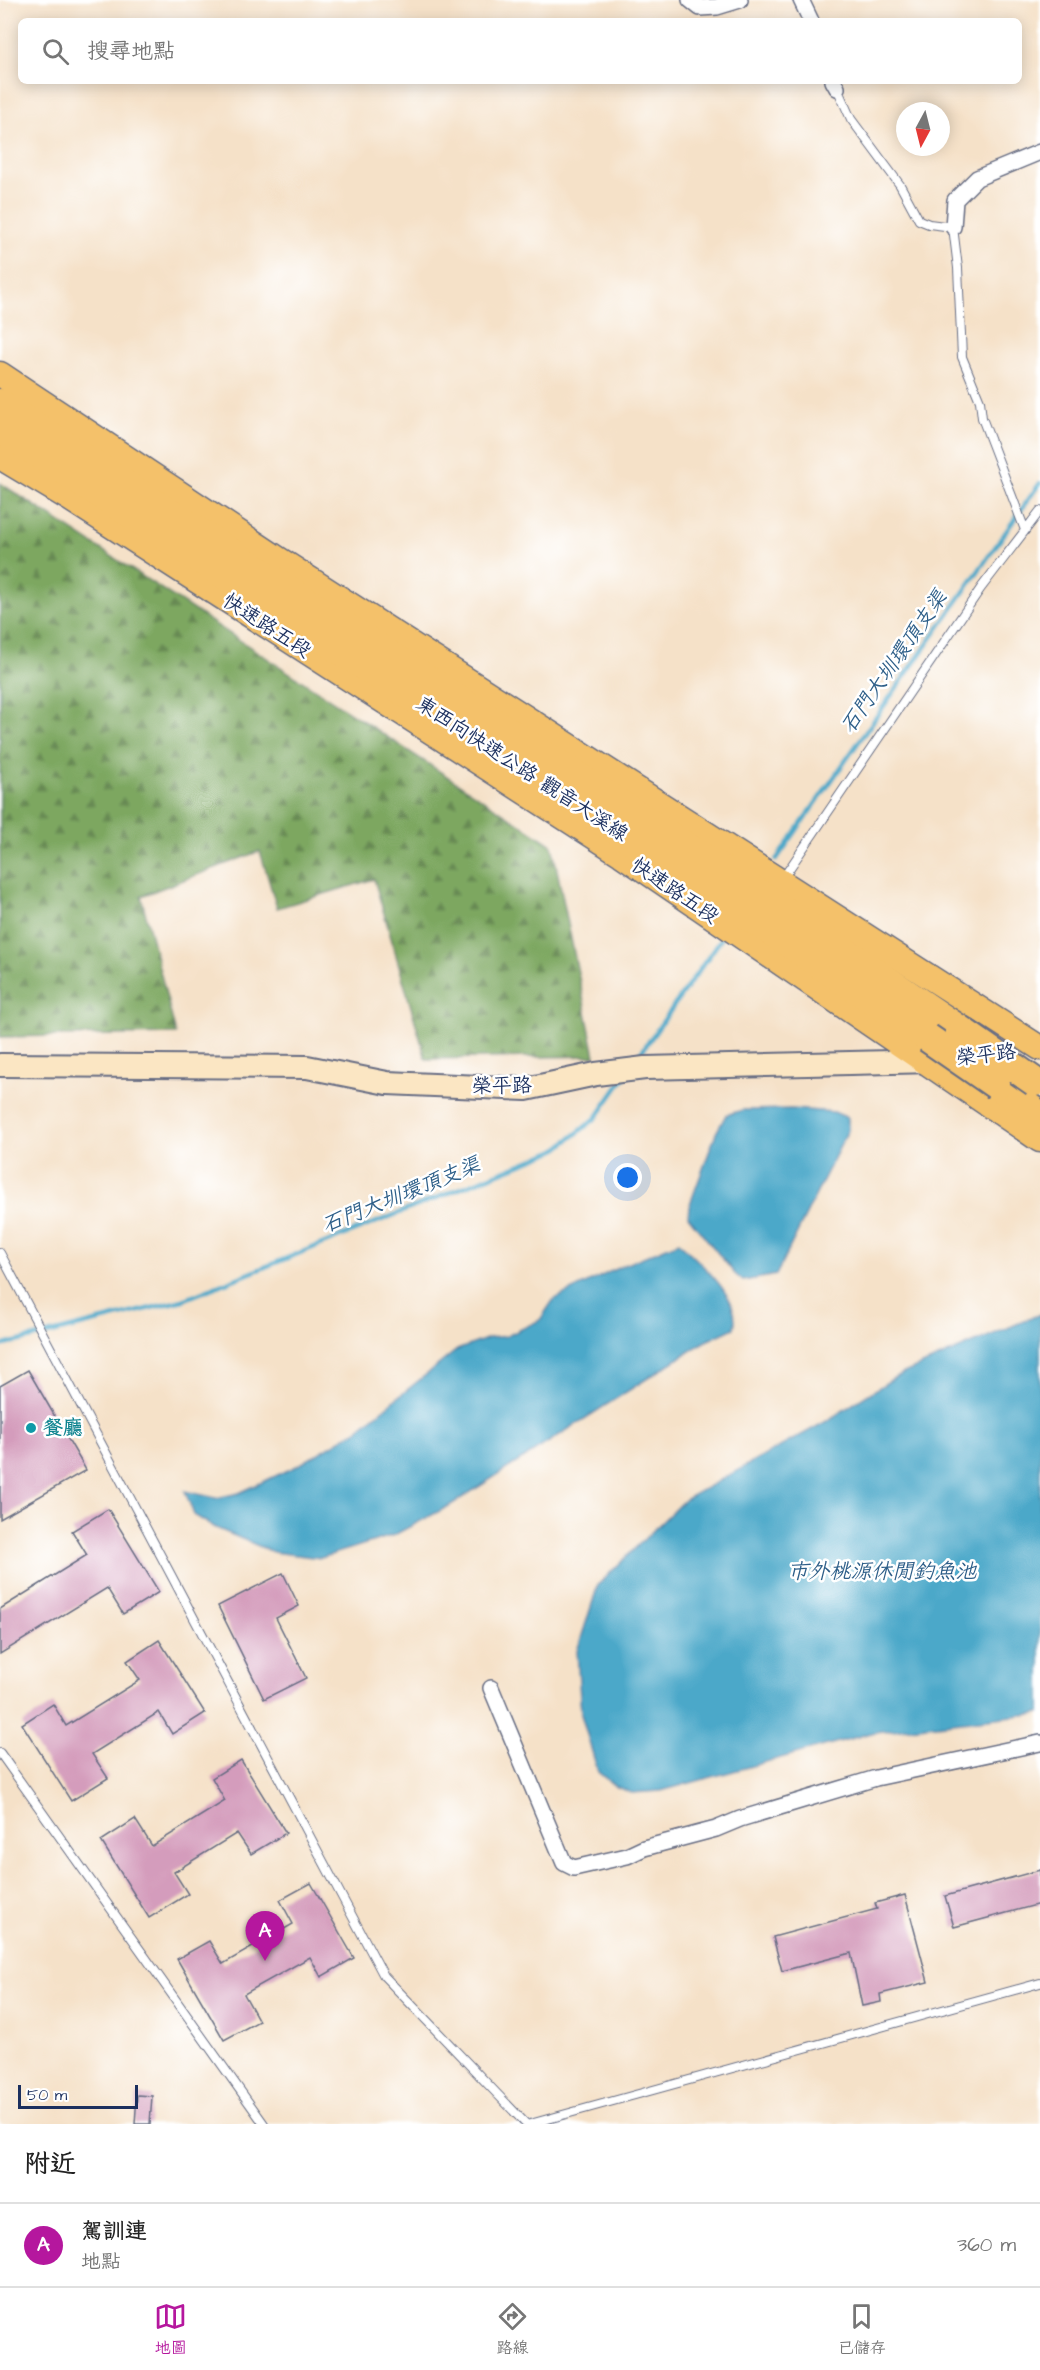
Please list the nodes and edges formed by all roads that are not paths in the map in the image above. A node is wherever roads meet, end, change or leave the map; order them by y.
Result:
1 (690, 0) edge
2 (740, 0) edge
3 (801, 0) edge
4 (810, 18) edge
5 (835, 84) edge
6 (1040, 152) edge
7 (953, 227) junction
8 (0, 374) edge
9 (0, 403) edge
10 (0, 429) edge
11 (0, 458) edge
12 (1040, 511) edge
13 (1025, 530) junction
14 (754, 897) junction
15 (1040, 1048) edge
16 (927, 1050) junction
17 (0, 1065) edge
18 (1040, 1085) edge
19 (1040, 1115) edge
20 (1040, 1140) edge
21 (0, 1253) edge
22 (491, 1688) dead end
23 (1040, 1743) edge
24 (0, 1753) edge
25 (1040, 1983) edge
26 (264, 2124) edge
27 (528, 2124) edge

1 - 2 street
3 - 4 street
5 - 7 lane
6 - 7 street
7 - 13 lane
8 - 14 main road
9 - 14 highway, 東西向快速公路 觀音大溪線
10 - 14 highway, 東西向快速公路 觀音大溪線
11 - 16 main road, 快速路五段
12 - 13 lane
13 - 14 lane
14 - 15 main road
14 - 16 highway, 東西向快速公路 觀音大溪線
14 - 18 highway, 東西向快速公路 觀音大溪線, bridge
15 - 16 street, 榮平路
16 - 17 street, 榮平路
16 - 19 highway, 東西向快速公路 觀音大溪線, bridge
16 - 20 main road, 快速路五段
21 - 27 lane
22 - 23 street
24 - 26 lane
25 - 27 lane

